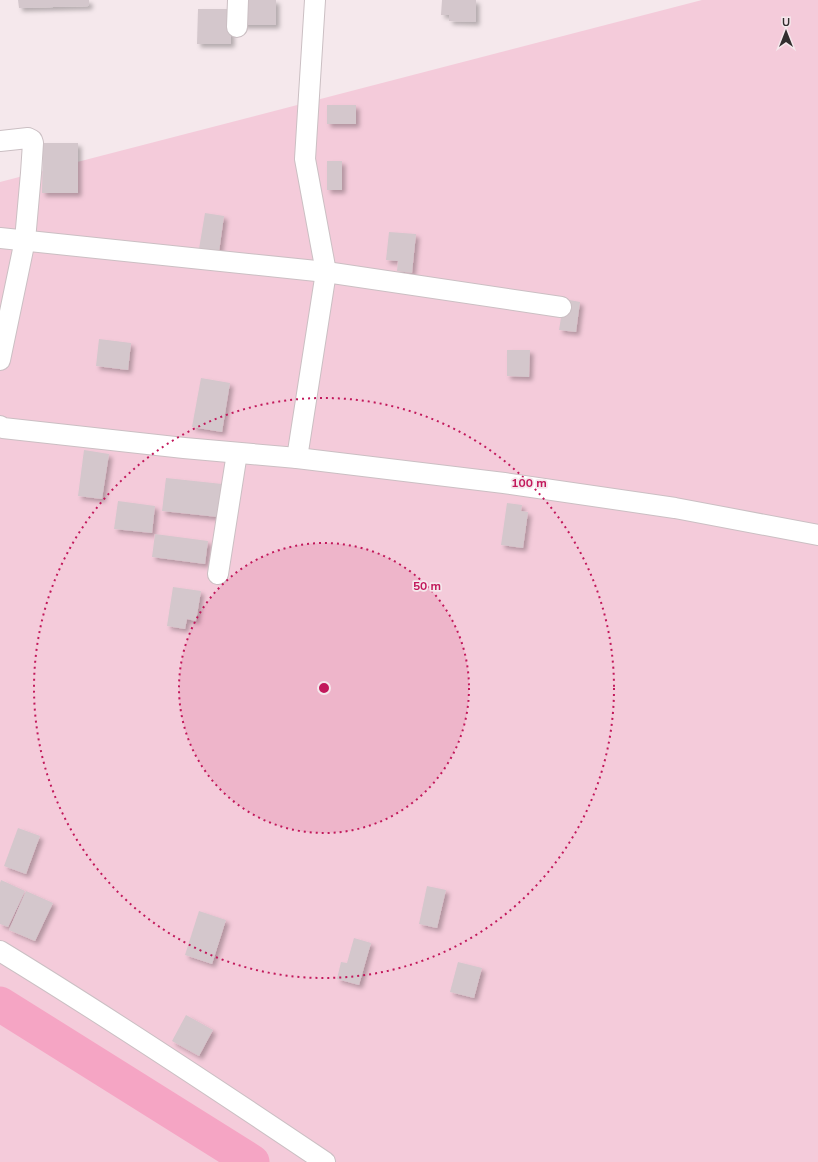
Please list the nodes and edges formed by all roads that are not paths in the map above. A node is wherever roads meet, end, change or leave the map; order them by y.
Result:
1 (238, 0) edge
2 (315, 0) edge
3 (237, 27) dead end
4 (0, 141) edge
5 (0, 238) edge
6 (25, 240) junction
7 (326, 272) junction
8 (561, 307) dead end
9 (0, 360) edge
10 (0, 426) edge
11 (237, 453) junction
12 (298, 458) junction
13 (818, 535) edge
14 (218, 574) dead end
15 (0, 951) edge
16 (325, 1162) edge

1 - 3 street
2 - 7 street
4 - 6 street
5 - 6 street
6 - 7 street
6 - 9 street
7 - 8 street
7 - 12 street
10 - 11 street
11 - 12 street
11 - 14 street
12 - 13 street
15 - 16 street

